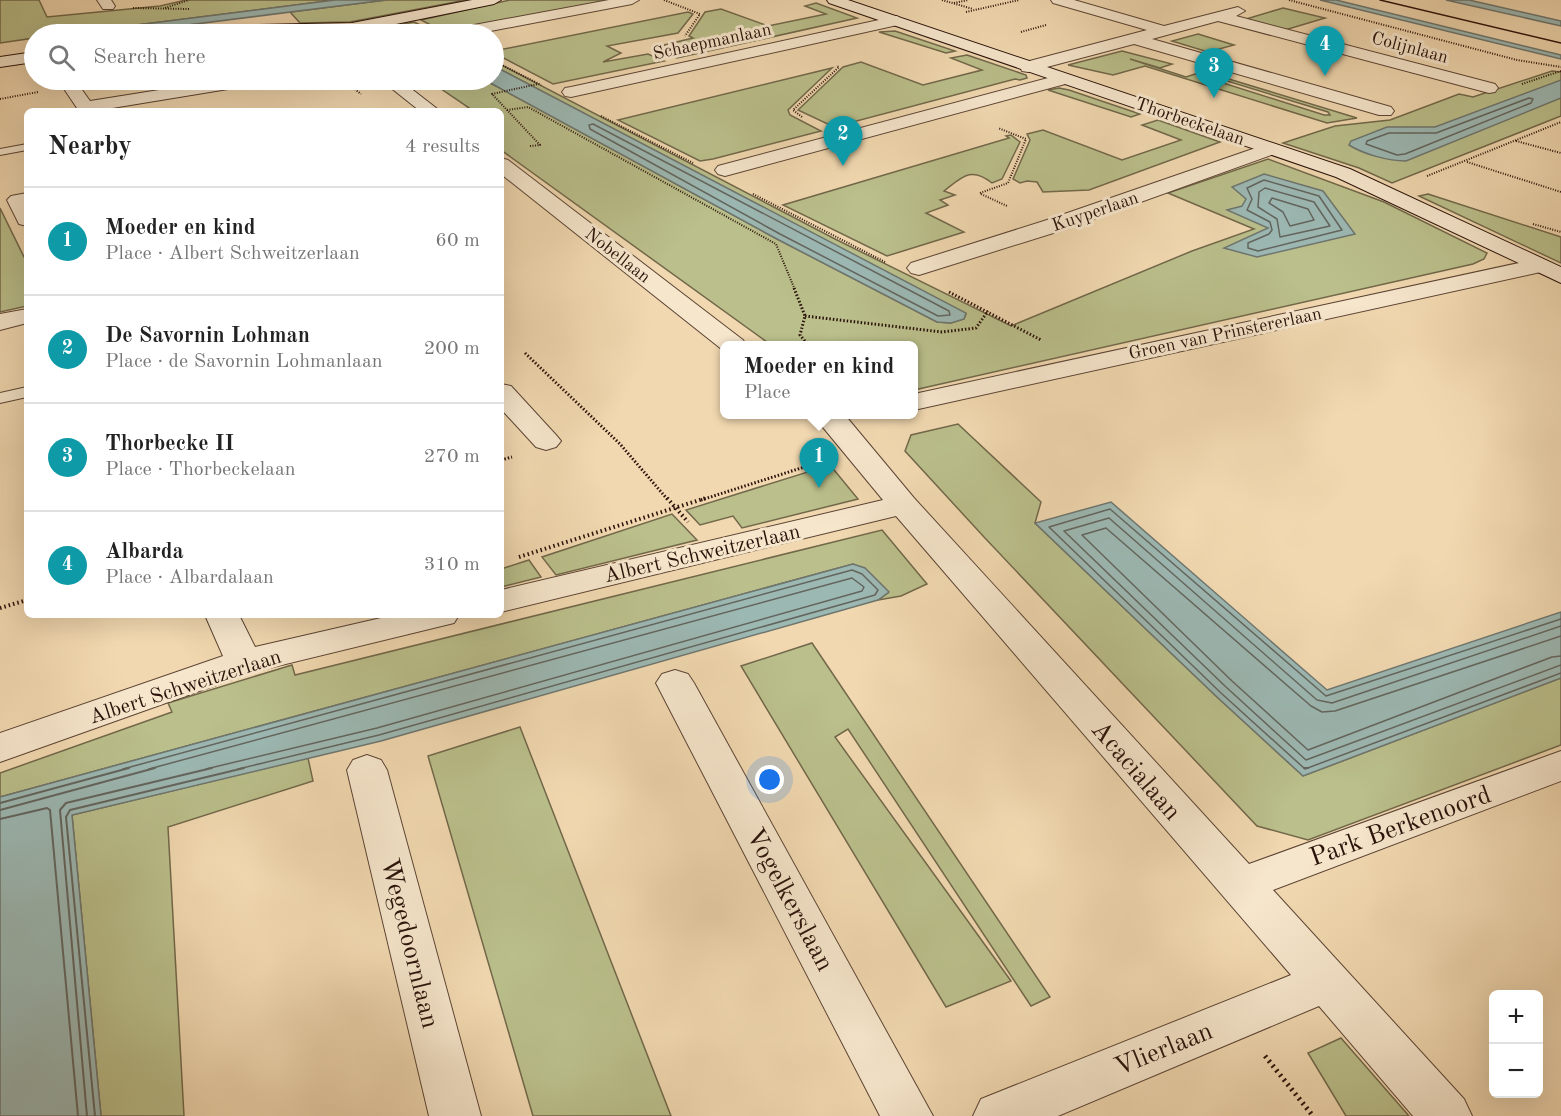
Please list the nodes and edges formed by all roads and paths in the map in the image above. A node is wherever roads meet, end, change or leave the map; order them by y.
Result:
1 (189, 0) edge
2 (494, 0) edge
3 (632, 0) edge
4 (664, 0) edge
5 (834, 0) edge
6 (942, 0) edge
7 (968, 0) edge
8 (1058, 0) edge
9 (1289, 0) edge
10 (953, 3) junction
11 (159, 9) dead end
12 (1244, 9) dead end
13 (974, 10) dead end
14 (1217, 16) junction
15 (897, 21) junction
16 (372, 24) edge
17 (504, 24) edge
18 (1162, 30) junction
19 (685, 36) dead end
20 (1135, 39) junction
21 (783, 46) junction
22 (24, 58) edge
23 (0, 62) edge
24 (1028, 67) junction
25 (1561, 68) edge
26 (1063, 79) junction
27 (536, 85) dead end
28 (1489, 88) dead end
29 (74, 90) edge
30 (191, 90) edge
31 (403, 90) edge
32 (571, 92) dead end
33 (427, 108) edge
34 (949, 109) junction
35 (507, 110) junction
36 (793, 110) dead end
37 (1385, 111) dead end
38 (1561, 122) edge
39 (521, 141) dead end
40 (1516, 141) junction
41 (24, 148) edge
42 (1270, 149) junction
43 (0, 152) edge
44 (1561, 153) edge
45 (1466, 162) junction
46 (504, 166) edge
47 (725, 170) dead end
48 (1426, 177) dead end
49 (1561, 192) edge
50 (980, 193) dead end
51 (24, 199) edge
52 (24, 213) edge
53 (1528, 222) dead end
54 (1561, 232) edge
55 (1538, 266) junction
56 (919, 268) dead end
57 (1561, 276) edge
58 (805, 316) junction
59 (24, 317) edge
60 (0, 322) edge
61 (729, 341) edge
62 (805, 341) edge
63 (525, 353) dead end
64 (1085, 364) junction
65 (24, 393) edge
66 (504, 395) edge
67 (0, 398) edge
68 (918, 401) edge
69 (841, 419) edge
70 (546, 441) dead end
71 (857, 450) junction
72 (903, 505) junction
73 (675, 507) junction
74 (711, 551) junction
75 (512, 560) dead end
76 (504, 600) edge
77 (24, 601) edge
78 (0, 608) edge
79 (223, 618) edge
80 (428, 618) edge
81 (244, 662) junction
82 (675, 683) dead end
83 (0, 748) edge
84 (1561, 765) edge
85 (367, 770) dead end
86 (1239, 885) junction
87 (1326, 982) junction
88 (1235, 1018) junction
89 (454, 1116) edge
90 (907, 1116) edge
91 (999, 1116) edge
92 (1313, 1116) edge
93 (1446, 1116) edge

1 - 11 path
2 - 16 street
3 - 17 street
4 - 19 path
5 - 15 street, Thorbeckelaan
6 - 10 path
7 - 10 path
8 - 18 street
9 - 25 path
10 - 13 path
12 - 14 street
14 - 18 street
14 - 28 street, Colijnlaan
15 - 21 street, Schaepmanlaan
15 - 24 street, Thorbeckelaan
18 - 20 street
20 - 24 street
20 - 37 street
21 - 32 street, Schaepmanlaan
21 - 36 path
22 - 23 street
24 - 26 street, Thorbeckelaan
26 - 34 street
26 - 42 street, Thorbeckelaan
27 - 35 path
29 - 30 street
31 - 33 street
34 - 47 street
34 - 50 path
35 - 39 path
35 - 58 path
38 - 40 path
40 - 44 path
40 - 45 path
41 - 43 lane
42 - 55 street, Thorbeckelaan
42 - 56 street, Kuyperlaan
45 - 48 path
45 - 49 path
46 - 61 street, Nobellaan
51 - 52 street
53 - 54 path
55 - 57 street, Thorbeckelaan
55 - 64 street, Groen van Prinstererlaan
58 - 62 path
58 - 64 path
59 - 60 street
63 - 73 path
64 - 68 street, Groen van Prinstererlaan
65 - 67 lane
66 - 70 street
69 - 71 street, Acacialaan
71 - 72 street, Acacialaan
71 - 73 path
72 - 74 street, Albert Schweitzerlaan
72 - 86 street, Acacialaan
73 - 74 path
73 - 75 path
74 - 76 street, Albert Schweitzerlaan
77 - 78 path
79 - 81 street
80 - 81 street, Albert Schweitzerlaan
81 - 83 street, Albert Schweitzerlaan
82 - 90 street, Vogelkerslaan
84 - 86 street, Park Berkenoord
85 - 89 street, Wegedoornlaan
86 - 87 street, Acacialaan
87 - 88 street, Vlierlaan
87 - 93 street, Acacialaan
88 - 91 street, Vlierlaan
88 - 92 path

